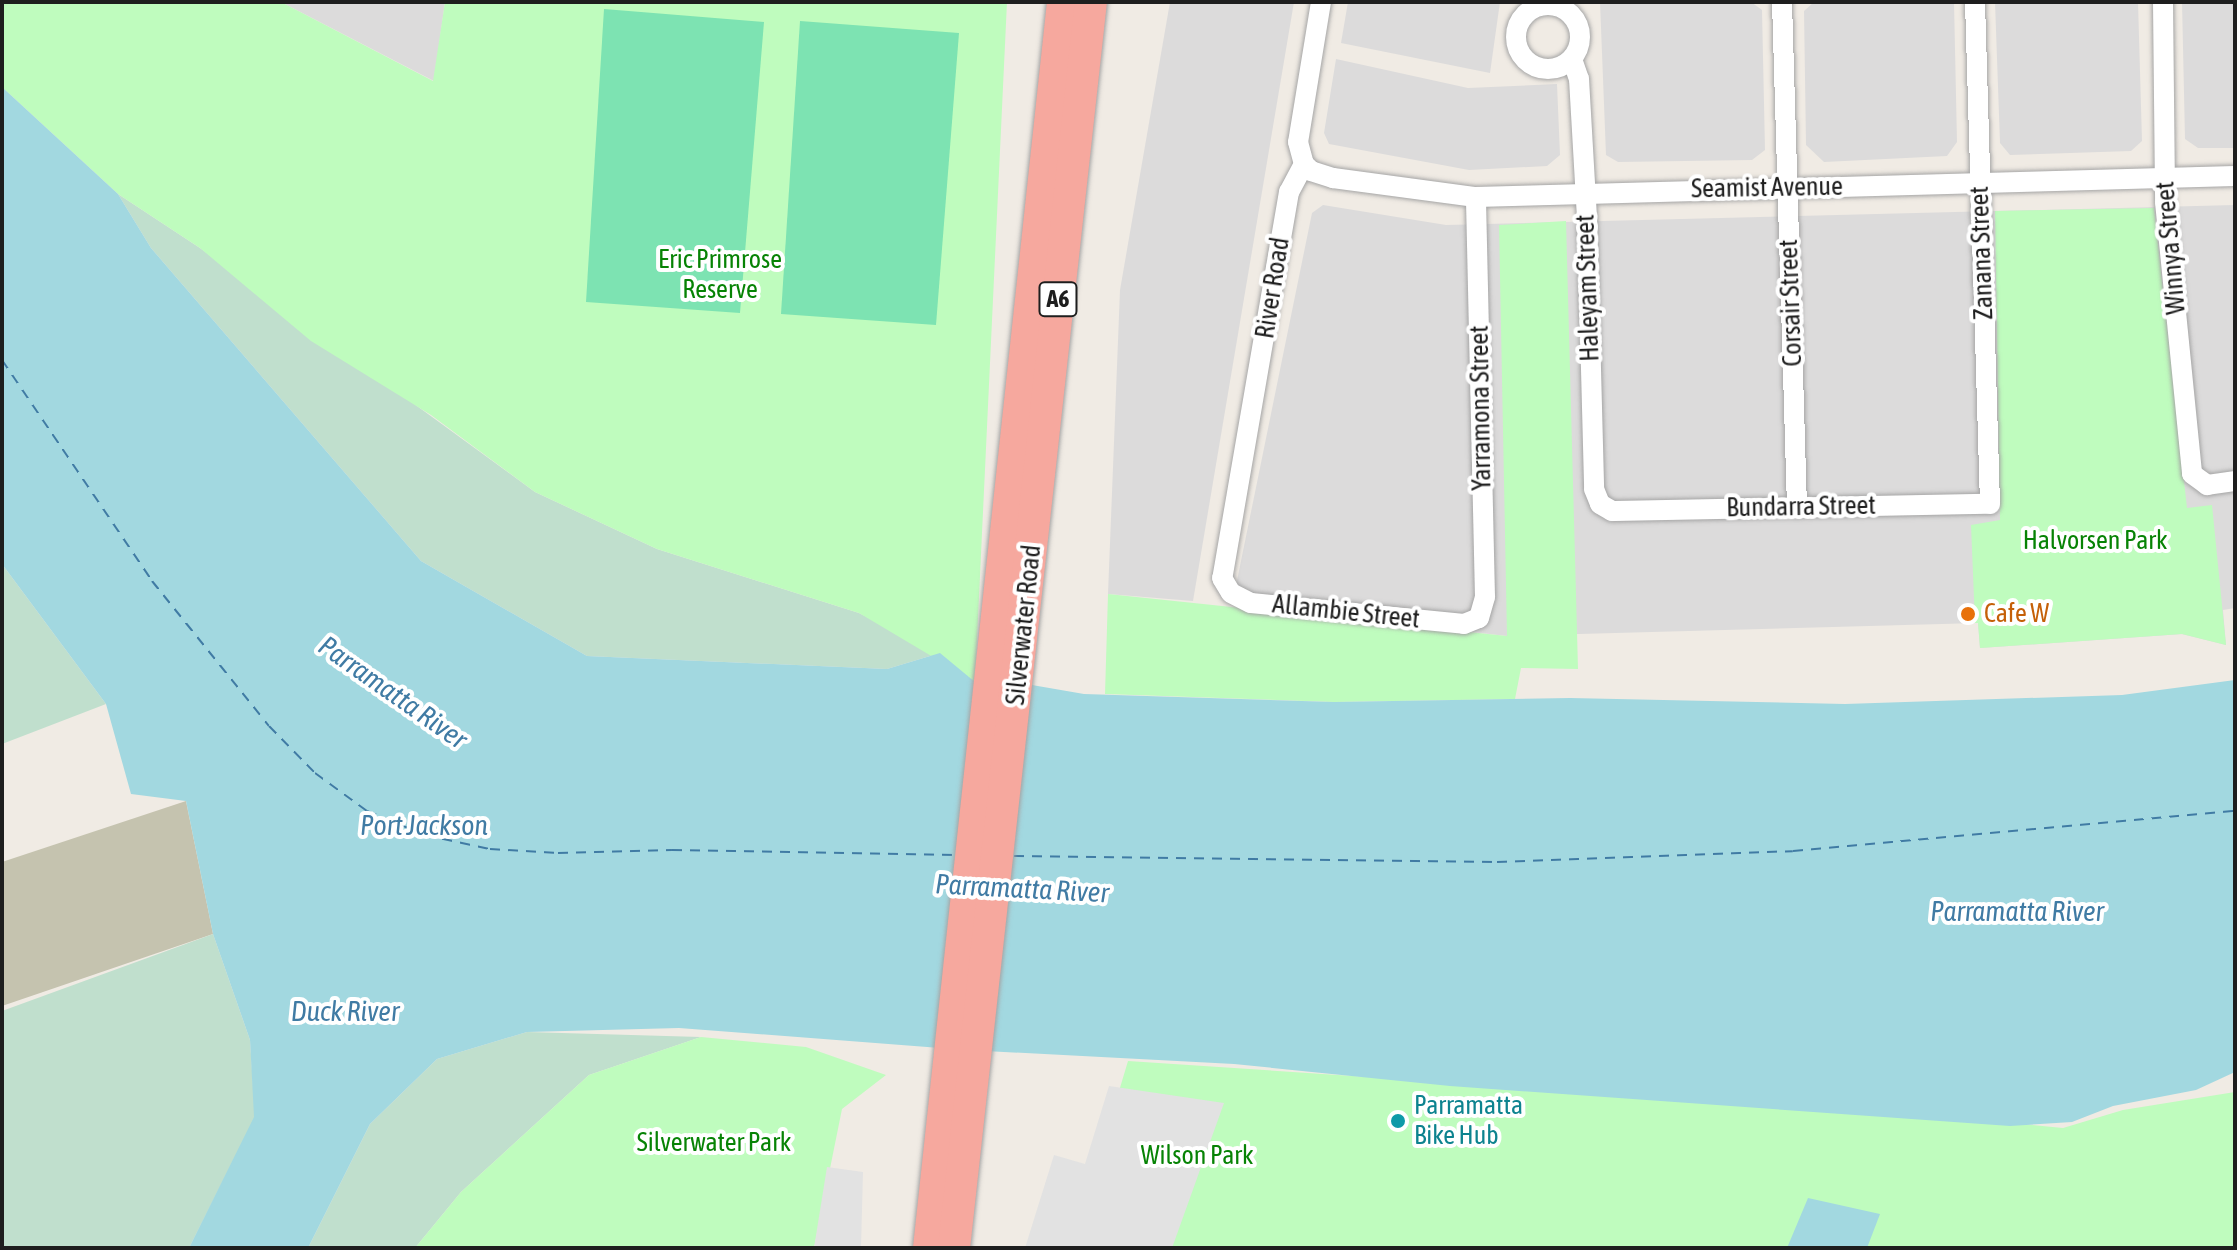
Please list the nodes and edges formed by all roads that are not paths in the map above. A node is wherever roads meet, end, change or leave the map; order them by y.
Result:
1 (1063, 2) edge
2 (1091, 2) edge
3 (1321, 2) edge
4 (1782, 2) edge
5 (1975, 2) edge
6 (2163, 2) edge
7 (1572, 59) dead end
8 (1304, 164) junction
9 (2235, 176) edge
10 (2164, 177) junction
11 (1980, 183) junction
12 (1788, 187) junction
13 (1585, 193) junction
14 (1476, 197) junction
15 (2235, 481) edge
16 (1990, 504) joint
17 (1797, 508) junction
18 (1612, 511) joint
19 (1222, 578) joint
20 (1014, 595) junction
21 (1479, 618) joint
22 (929, 1248) edge
23 (954, 1248) edge

1 - 20 highway, Silverwater Road / A6
2 - 20 highway, Silverwater Road / A6
3 - 8 street
4 - 12 street, Corsair Street
5 - 11 street, Zanana Street
6 - 10 street, Winnya Street
7 - 13 street, Haleyam Street
8 - 14 street, Seamist Avenue
8 - 19 street, River Road
9 - 10 street, Seamist Avenue
10 - 11 street, Seamist Avenue
10 - 15 street, Winnya Street
11 - 12 street, Seamist Avenue
11 - 16 street, Zanana Street
12 - 13 street, Seamist Avenue
12 - 17 street, Corsair Street
13 - 14 street, Seamist Avenue
13 - 18 street, Haleyam Street
14 - 21 street, Yarramona Street
16 - 17 street, Bundarra Street
17 - 18 street, Bundarra Street
19 - 21 street, Allambie Street
20 - 22 highway, Silverwater Road / A6
20 - 23 highway, Silverwater Road / A6

